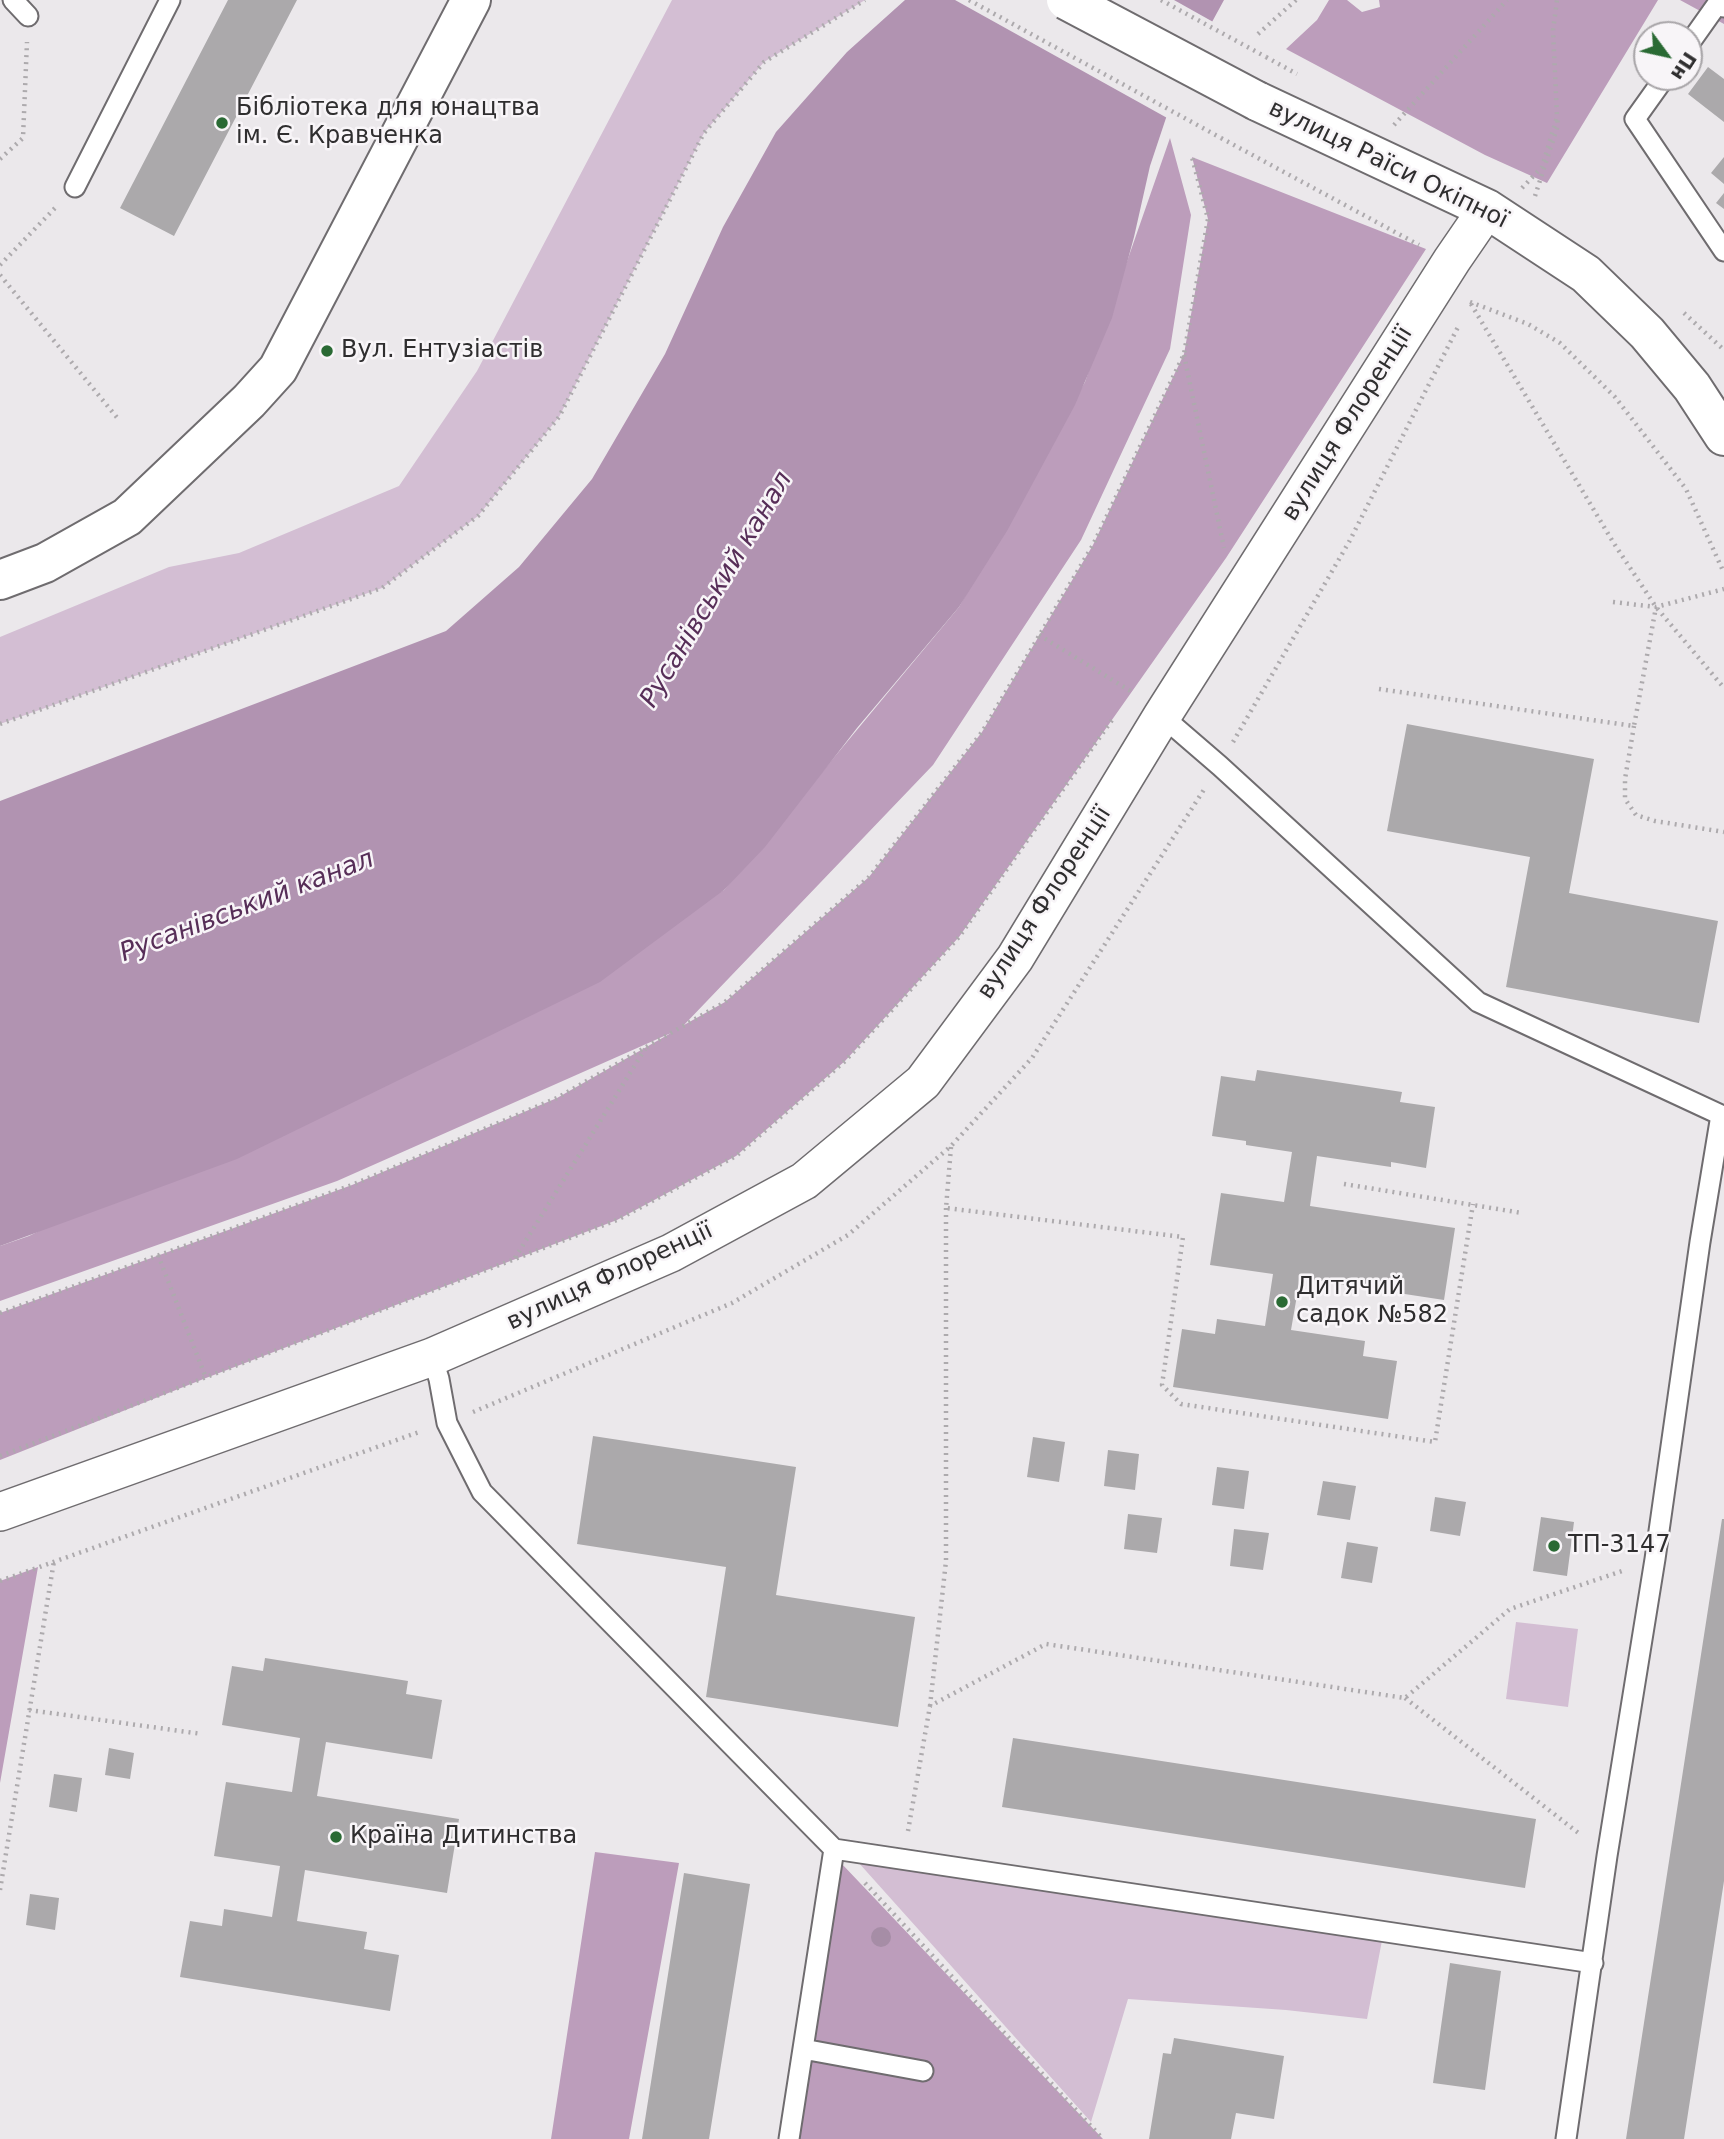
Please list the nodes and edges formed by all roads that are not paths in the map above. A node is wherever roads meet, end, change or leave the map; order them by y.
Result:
1 (13, 0) edge
2 (170, 0) edge
3 (471, 0) edge
4 (1066, 0) edge
5 (1724, 7) edge
6 (28, 16) road end
7 (1703, 24) edge
8 (1655, 91) edge
9 (75, 187) road end
10 (1503, 201) junction
11 (1724, 251) edge
12 (1724, 436) edge
13 (0, 580) edge
14 (1162, 716) junction
15 (432, 1357) junction
16 (0, 1512) edge
17 (834, 1849) junction
18 (1593, 1963) junction
19 (803, 2049) junction
20 (923, 2071) dead end
21 (789, 2139) edge
22 (1566, 2139) edge

1 - 6 lane
2 - 9 lane
3 - 13 main road
4 - 10 main road, вулиця Раїси Окіпної, bridge
5 - 7 lane
8 - 11 lane
10 - 12 main road, вулиця Раїси Окіпної
10 - 14 street, вулиця Флоренції
14 - 15 street, вулиця Флоренції
14 - 18 lane
15 - 16 street, вулиця Флоренції
15 - 17 lane
17 - 18 lane
17 - 19 lane
18 - 22 lane
19 - 20 lane
19 - 21 lane

